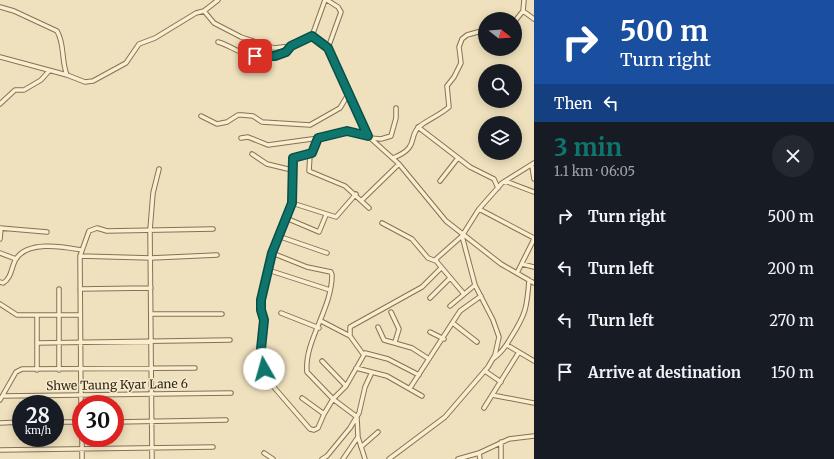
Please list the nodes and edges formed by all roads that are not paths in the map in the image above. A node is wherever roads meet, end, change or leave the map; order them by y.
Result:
1 (218, 0) edge
2 (326, 0) edge
3 (524, 0) edge
4 (0, 7) edge
5 (204, 11) junction
6 (523, 11) joint
7 (534, 19) edge
8 (478, 32) edge
9 (312, 36) junction
10 (218, 42) dead end
11 (291, 46) junction
12 (328, 48) junction
13 (0, 57) edge
14 (49, 71) junction
15 (67, 74) junction
16 (349, 93) junction
17 (0, 104) edge
18 (396, 108) dead end
19 (202, 116) dead end
20 (418, 127) junction
21 (369, 137) junction
22 (241, 138) dead end
23 (318, 138) junction
24 (252, 154) dead end
25 (310, 155) junction
26 (393, 158) junction
27 (458, 158) junction
28 (399, 164) junction
29 (533, 165) edge
30 (159, 169) dead end
31 (292, 170) junction
32 (534, 178) edge
33 (440, 181) dead end
34 (505, 181) junction
35 (498, 188) junction
36 (534, 192) edge
37 (356, 194) junction
38 (362, 200) junction
39 (292, 203) junction
40 (369, 208) dead end
41 (479, 209) junction
42 (326, 215) junction
43 (286, 218) junction
44 (382, 223) dead end
45 (1, 228) edge
46 (213, 229) dead end
47 (150, 230) junction
48 (47, 232) dead end
49 (278, 236) junction
50 (462, 236) junction
51 (534, 238) edge
52 (0, 239) edge
53 (82, 250) junction
54 (0, 253) edge
55 (272, 253) junction
56 (327, 253) dead end
57 (217, 255) dead end
58 (80, 256) junction
59 (16, 258) junction
60 (151, 258) junction
61 (436, 261) junction
62 (522, 264) junction
63 (534, 266) edge
64 (441, 268) junction
65 (268, 270) junction
66 (517, 273) junction
67 (450, 278) junction
68 (528, 280) junction
69 (0, 282) edge
70 (534, 283) edge
71 (476, 285) junction
72 (151, 288) junction
73 (59, 289) dead end
74 (80, 289) junction
75 (330, 290) junction
76 (464, 294) junction
77 (481, 296) junction
78 (430, 298) dead end
79 (0, 304) edge
80 (450, 306) dead end
81 (392, 312) dead end
82 (281, 313) dead end
83 (151, 314) junction
84 (222, 314) dead end
85 (80, 315) junction
86 (37, 316) junction
87 (58, 316) junction
88 (321, 321) junction
89 (454, 324) junction
90 (378, 327) dead end
91 (318, 328) junction
92 (430, 332) dead end
93 (350, 336) junction
94 (444, 339) junction
95 (230, 340) dead end
96 (151, 341) junction
97 (80, 342) junction
98 (395, 342) junction
99 (477, 342) dead end
100 (37, 343) junction
101 (59, 343) junction
102 (507, 345) junction
103 (520, 352) junction
104 (363, 354) junction
105 (429, 359) junction
106 (493, 359) junction
107 (534, 361) edge
108 (322, 362) dead end
109 (152, 368) junction
110 (195, 368) dead end
111 (356, 368) junction
112 (80, 369) junction
113 (37, 370) junction
114 (59, 370) junction
115 (485, 371) junction
116 (372, 372) junction
117 (419, 375) junction
118 (501, 382) junction
119 (346, 386) junction
120 (410, 388) junction
121 (231, 393) dead end
122 (81, 395) edge
123 (124, 395) edge
124 (152, 395) junction
125 (492, 395) junction
126 (3, 396) junction
127 (72, 396) edge
128 (422, 396) dead end
129 (302, 398) dead end
130 (333, 399) junction
131 (0, 400) edge
132 (534, 404) edge
133 (484, 408) dead end
134 (324, 414) junction
135 (357, 417) junction
136 (226, 420) dead end
137 (0, 422) edge
138 (12, 422) edge
139 (124, 422) edge
140 (152, 422) junction
141 (378, 432) dead end
142 (534, 436) edge
143 (358, 437) junction
144 (501, 442) junction
145 (361, 447) junction
146 (82, 448) junction
147 (152, 448) junction
148 (213, 448) dead end
149 (0, 450) edge
150 (264, 453) dead end
151 (479, 453) junction
152 (82, 459) edge
153 (152, 459) edge
154 (273, 459) edge
155 (322, 459) edge
156 (343, 459) edge
157 (365, 459) edge
158 (389, 459) edge
159 (458, 459) edge
160 (480, 459) edge
161 (501, 459) edge

1 - 5 street
2 - 9 street
2 - 12 street
3 - 6 street
4 - 15 street
5 - 11 street
5 - 15 street
6 - 7 street
8 - 20 street
9 - 11 street
9 - 12 street
10 - 11 street
12 - 16 street
13 - 14 street
14 - 15 street
14 - 17 street
16 - 19 street
16 - 21 street
18 - 21 street
20 - 26 street
20 - 27 street
21 - 23 street
21 - 26 street
22 - 23 street
23 - 25 street
24 - 31 street
25 - 31 street
25 - 37 street
26 - 28 street
27 - 33 street
27 - 35 street
28 - 38 street
28 - 50 street
29 - 32 street
29 - 34 street
30 - 47 street
31 - 39 street
34 - 35 street
34 - 36 street
35 - 41 street
37 - 38 street
37 - 42 street
38 - 40 street
39 - 42 street
39 - 43 street
41 - 50 street
41 - 51 street
42 - 43 street
43 - 49 street
44 - 61 street
45 - 48 street
45 - 52 street
46 - 47 street
47 - 53 street
47 - 60 street
49 - 55 street
49 - 56 street
50 - 61 street
50 - 66 street
50 - 71 street
51 - 62 street
53 - 58 street
53 - 59 street
54 - 59 street
55 - 65 street
55 - 75 street
57 - 60 street
58 - 60 street
58 - 74 street
59 - 69 street
60 - 72 street
61 - 64 street
62 - 63 street
62 - 66 street
64 - 67 street
64 - 93 street
65 - 75 street
65 - 134 street
66 - 68 street
67 - 76 street
67 - 78 street
68 - 70 street
68 - 102 street
71 - 76 street
71 - 77 street
72 - 74 street
72 - 83 street
73 - 87 street
74 - 85 street
75 - 88 street
76 - 80 street
77 - 89 street
77 - 106 street
79 - 86 street
81 - 98 street
82 - 91 street
83 - 84 street
83 - 96 street
85 - 87 street
85 - 97 street
86 - 87 street
86 - 100 street
87 - 101 street
88 - 91 street
88 - 93 street
89 - 94 street
89 - 99 street
90 - 98 street
91 - 130 street
92 - 94 street
93 - 104 street
94 - 105 street
95 - 96 street
96 - 97 street
96 - 109 street
97 - 101 street
97 - 112 street
98 - 105 street
100 - 101 street
100 - 113 street
101 - 114 street
102 - 103 street
102 - 106 street
103 - 107 street
103 - 118 street
104 - 111 street
104 - 117 street
105 - 117 street
106 - 115 street
108 - 119 street
109 - 110 street
109 - 112 street
109 - 124 street
111 - 116 street
111 - 119 street
112 - 114 street
112 - 122 street
113 - 114 street
113 - 126 street
115 - 118 street
115 - 158 street
116 - 120 street
116 - 135 street
117 - 120 street
118 - 125 street
119 - 130 street
120 - 128 street
121 - 124 street, Shwe Taung Kyar Lane 6
123 - 124 street, Shwe Taung Kyar Lane 6
124 - 140 street
125 - 132 street
125 - 133 street
126 - 127 street, Shwe Taung Kyar Lane 6
126 - 131 street
129 - 134 street
130 - 134 street
130 - 135 street
135 - 143 street
135 - 155 street
136 - 140 street
137 - 138 street
139 - 140 street
140 - 147 street
141 - 145 street
142 - 144 street
143 - 145 street
143 - 156 street
144 - 151 street
144 - 161 street
145 - 157 street
146 - 147 street
146 - 149 street
146 - 152 street
147 - 148 street
147 - 153 street
150 - 154 street
151 - 159 street
151 - 160 street

